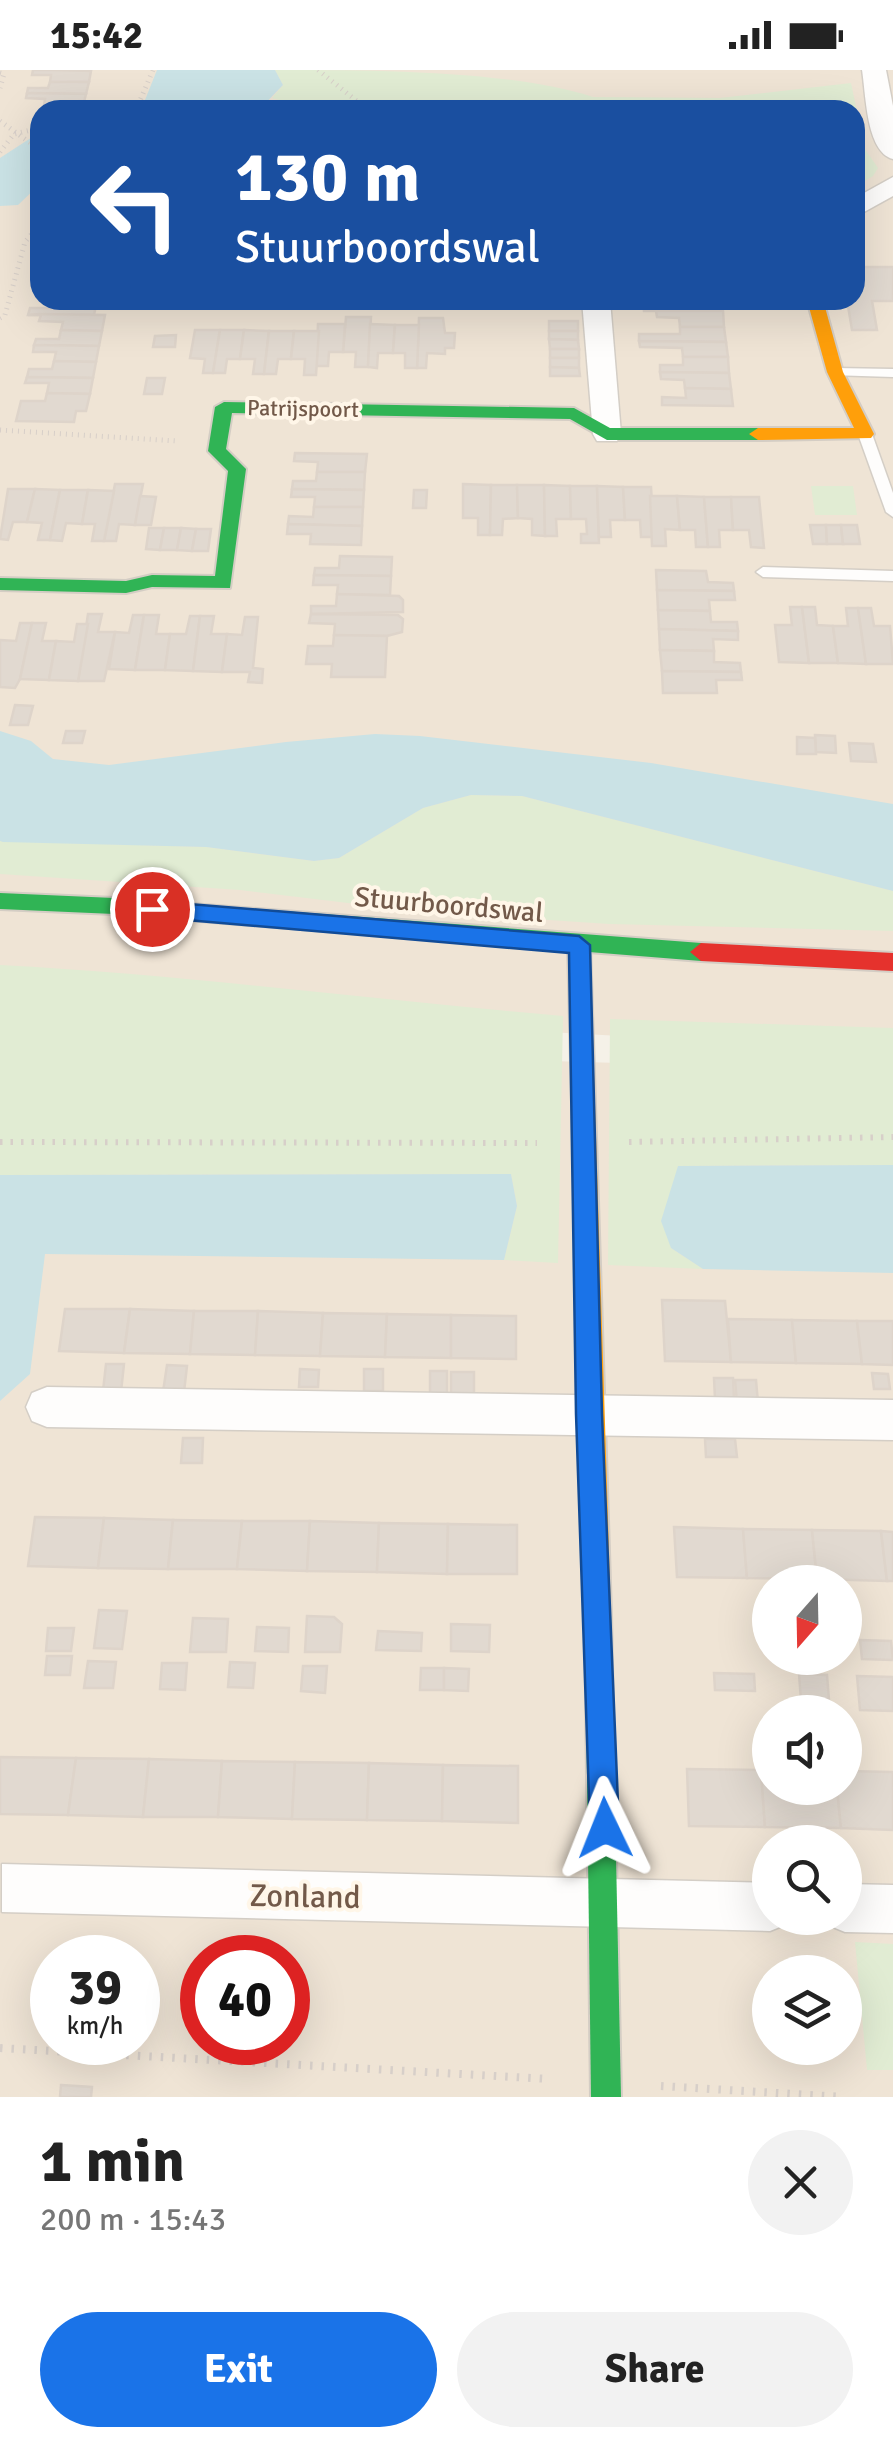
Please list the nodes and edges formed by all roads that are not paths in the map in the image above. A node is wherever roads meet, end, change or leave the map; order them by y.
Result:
1 (874, 70) edge
2 (893, 151) edge
3 (893, 185) edge
4 (865, 202) edge
5 (597, 310) edge
6 (818, 310) edge
7 (836, 372) junction
8 (893, 373) edge
9 (607, 434) junction
10 (864, 434) junction
11 (893, 512) edge
12 (764, 572) dead end
13 (893, 576) edge
14 (0, 584) edge
15 (0, 901) edge
16 (579, 945) junction
17 (893, 962) edge
18 (47, 1407) dead end
19 (589, 1414) junction
20 (893, 1420) edge
21 (2, 1888) edge
22 (608, 1904) junction
23 (752, 1906) edge
24 (862, 1908) edge
25 (893, 1909) edge
26 (606, 2090) edge

1 - 2 street
3 - 4 street
5 - 9 street
6 - 7 street
7 - 8 lane
7 - 10 street
9 - 10 street, Patrijspoort
9 - 14 street, Patrijspoort
10 - 11 lane
12 - 13 lane
15 - 16 street, Stuurboordswal
16 - 17 street, Stuurboordswal
16 - 19 street
18 - 19 street
19 - 20 street
19 - 22 street
21 - 22 street, Zonland
22 - 23 street, Zonland
22 - 26 street
24 - 25 street

